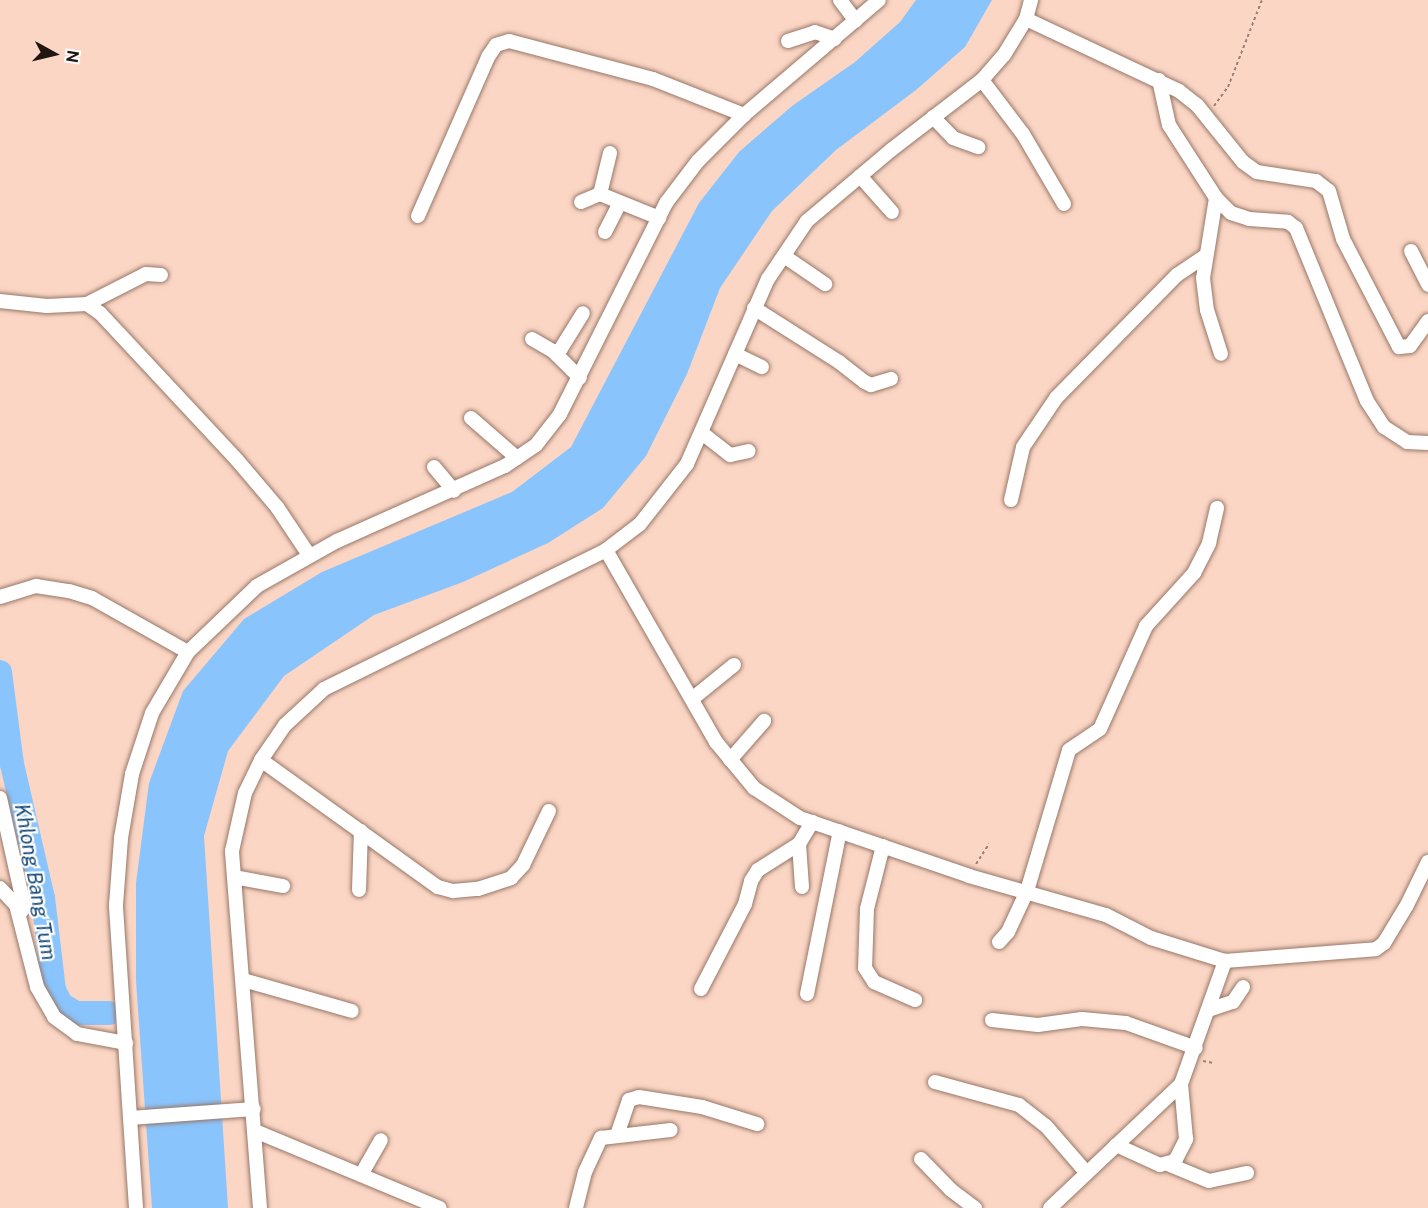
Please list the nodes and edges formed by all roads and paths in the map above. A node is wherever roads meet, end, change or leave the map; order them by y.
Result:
1 (840, 0) edge
2 (879, 0) edge
3 (1030, 0) edge
4 (1262, 0) edge
5 (1026, 19) junction
6 (856, 21) junction
7 (835, 39) junction
8 (788, 41) dead end
9 (982, 80) junction
10 (1159, 80) junction
11 (744, 115) junction
12 (1206, 116) junction
13 (933, 117) junction
14 (978, 147) dead end
15 (610, 153) dead end
16 (860, 176) junction
17 (600, 194) junction
18 (1216, 198) junction
19 (581, 202) dead end
20 (619, 204) junction
21 (1064, 204) dead end
22 (892, 212) dead end
23 (418, 216) dead end
24 (659, 218) junction
25 (605, 232) dead end
26 (1411, 251) dead end
27 (784, 256) junction
28 (1204, 257) junction
29 (161, 275) dead end
30 (825, 284) dead end
31 (1428, 285) edge
32 (0, 301) edge
33 (87, 304) junction
34 (754, 308) junction
35 (583, 312) dead end
36 (1428, 321) edge
37 (532, 339) dead end
38 (557, 354) junction
39 (735, 354) junction
40 (1221, 354) dead end
41 (762, 368) dead end
42 (580, 378) junction
43 (891, 380) dead end
44 (471, 418) dead end
45 (702, 433) junction
46 (1428, 443) edge
47 (749, 451) dead end
48 (517, 458) junction
49 (434, 467) dead end
50 (454, 491) junction
51 (1011, 500) dead end
52 (1217, 508) dead end
53 (606, 550) junction
54 (309, 555) junction
55 (0, 597) edge
56 (188, 652) junction
57 (734, 665) dead end
58 (692, 699) junction
59 (764, 720) dead end
60 (261, 760) junction
61 (730, 760) junction
62 (0, 798) edge
63 (549, 811) dead end
64 (812, 822) junction
65 (361, 831) junction
66 (840, 831) junction
67 (799, 844) junction
68 (989, 844) dead end
69 (883, 846) junction
70 (1428, 862) edge
71 (969, 876) junction
72 (234, 877) junction
73 (283, 886) dead end
74 (802, 887) dead end
75 (0, 888) edge
76 (360, 890) dead end
77 (1027, 891) junction
78 (19, 915) junction
79 (999, 942) dead end
80 (1226, 961) junction
81 (243, 980) junction
82 (1243, 987) dead end
83 (701, 989) dead end
84 (807, 994) dead end
85 (915, 1000) dead end
86 (352, 1011) dead end
87 (1208, 1011) junction
88 (993, 1020) dead end
89 (126, 1044) junction
90 (1196, 1048) junction
91 (935, 1082) dead end
92 (1181, 1084) junction
93 (254, 1109) junction
94 (130, 1118) junction
95 (757, 1124) dead end
96 (671, 1130) dead end
97 (255, 1131) junction
98 (617, 1135) junction
99 (381, 1140) dead end
100 (1116, 1145) junction
101 (921, 1159) dead end
102 (1170, 1165) junction
103 (1086, 1172) junction
104 (1247, 1173) dead end
105 (361, 1175) junction
106 (136, 1208) edge
107 (260, 1208) edge
108 (440, 1208) edge
109 (576, 1208) edge
110 (975, 1208) edge
111 (1050, 1208) edge

1 - 6 street
2 - 6 street
3 - 5 street
4 - 12 path
5 - 9 street
5 - 10 street
6 - 7 street
7 - 8 street
7 - 11 street
9 - 13 street
9 - 21 street
10 - 12 street
10 - 18 street
11 - 23 street
11 - 24 street
12 - 36 street
13 - 14 street
13 - 16 street
15 - 17 street
16 - 22 street
16 - 27 street
17 - 19 street
17 - 20 street
18 - 28 street
18 - 46 street
20 - 24 street
20 - 25 street
24 - 42 street
26 - 31 street
27 - 30 street
27 - 34 street
28 - 40 street
28 - 51 street
29 - 33 street
32 - 33 street
33 - 54 street
34 - 39 street
34 - 43 street
35 - 38 street
37 - 38 street
38 - 42 street
39 - 41 street
39 - 45 street
42 - 48 street
44 - 48 street
45 - 47 street
45 - 53 street
48 - 50 street
49 - 50 street
50 - 54 street
52 - 77 street
53 - 58 street
53 - 60 street
54 - 56 street
55 - 56 street
56 - 89 street
57 - 58 street
58 - 61 street
59 - 61 street
60 - 65 street
60 - 72 street
61 - 64 street
62 - 78 street
63 - 65 street
64 - 66 street
64 - 67 street
65 - 76 street
66 - 69 street
66 - 84 street
67 - 74 street
67 - 83 street
68 - 71 path
69 - 71 street
69 - 85 street
70 - 80 street
71 - 77 street
72 - 73 street
72 - 81 street
75 - 78 street
77 - 79 street
77 - 80 street
78 - 89 street
80 - 87 street
81 - 86 street
81 - 93 street
82 - 87 street
87 - 90 street
88 - 90 street
89 - 94 street
90 - 92 street
91 - 103 street
92 - 100 street
92 - 102 street
93 - 94 street
93 - 97 street
94 - 106 street
95 - 98 street
96 - 98 street
97 - 105 street
97 - 107 street
98 - 109 street
99 - 105 street
100 - 102 street
100 - 103 street
101 - 110 street
102 - 104 street
103 - 111 street
105 - 108 street

